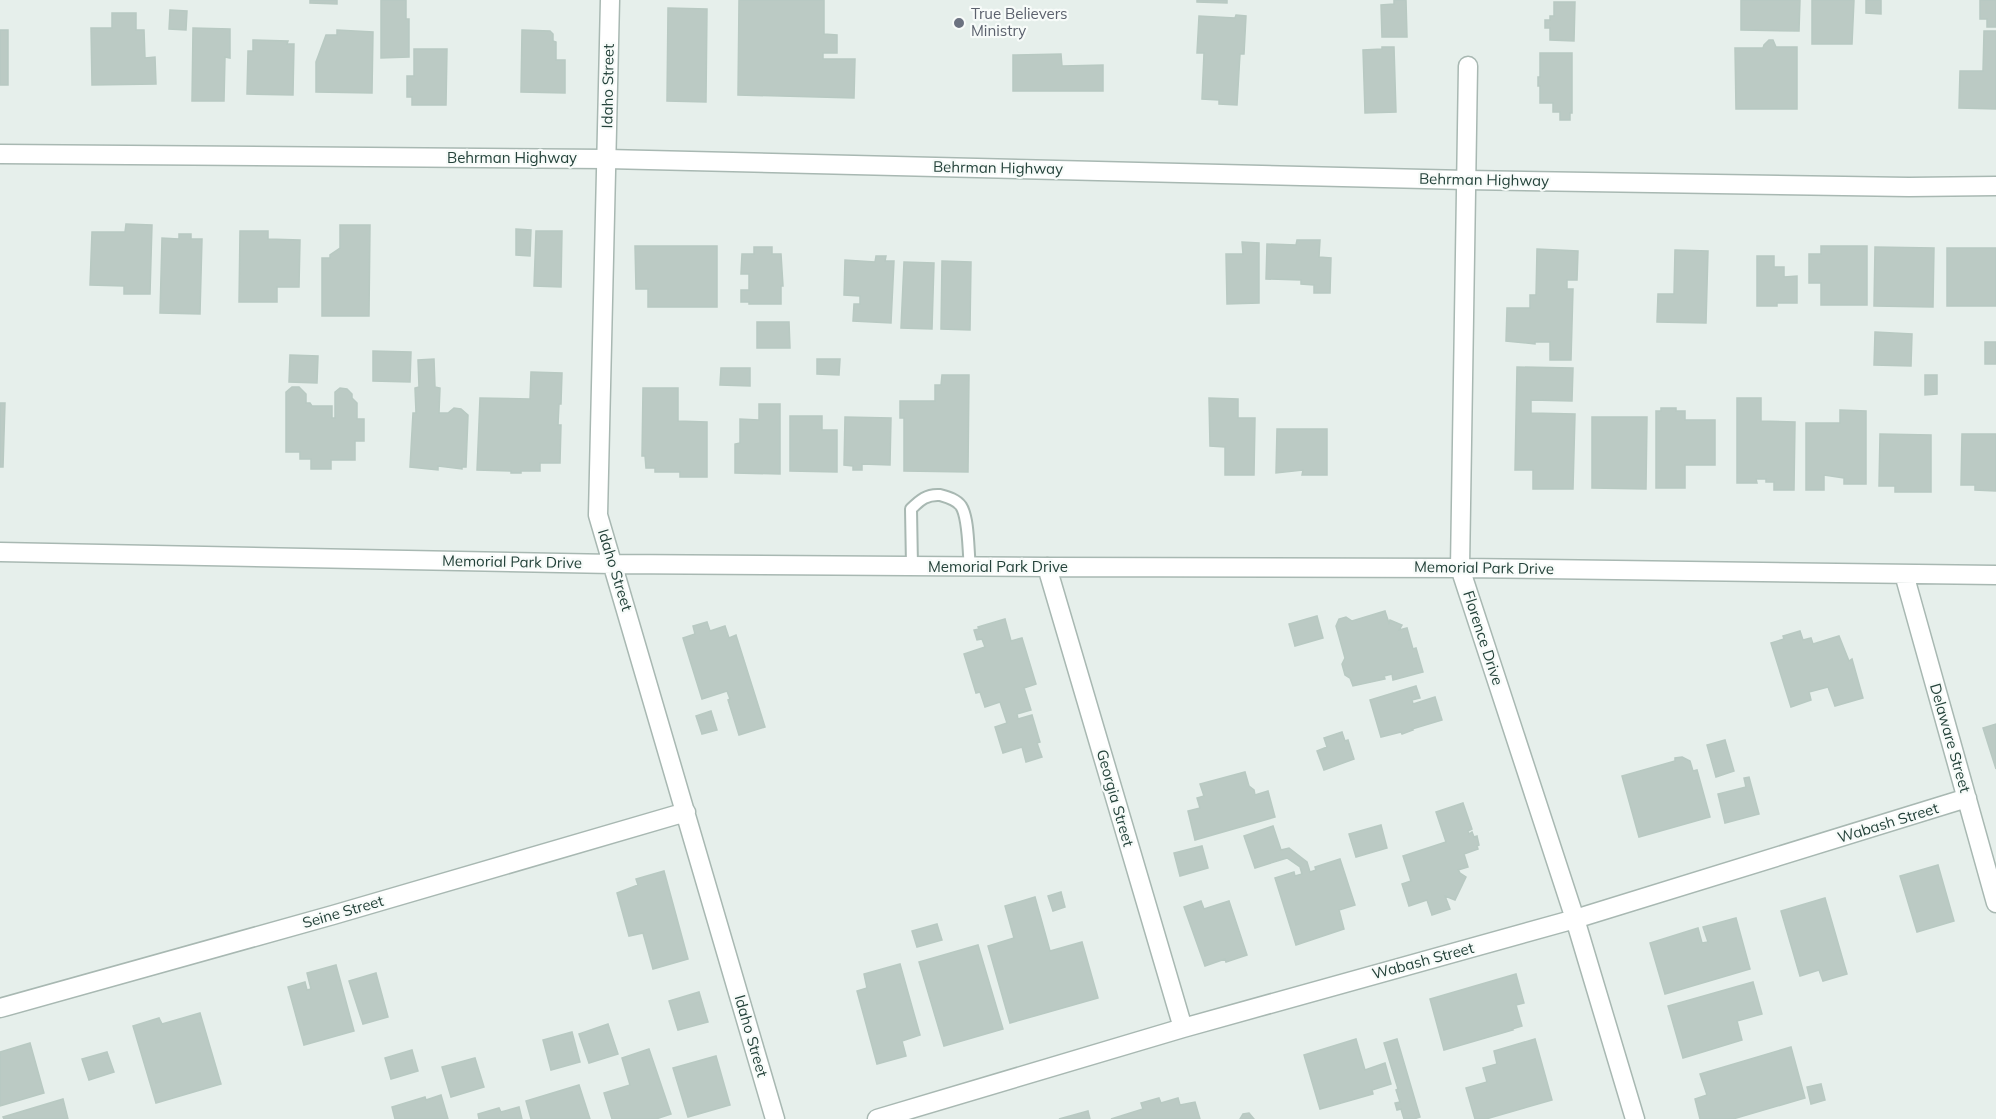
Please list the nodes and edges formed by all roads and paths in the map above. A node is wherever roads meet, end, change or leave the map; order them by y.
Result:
1 (610, 0) edge
2 (1468, 66) dead end
3 (0, 154) edge
4 (607, 159) junction
5 (1466, 180) junction
6 (1996, 186) edge
7 (0, 552) edge
8 (614, 564) junction
9 (912, 566) junction
10 (970, 567) junction
11 (1047, 567) junction
12 (1460, 568) junction
13 (1904, 574) junction
14 (1996, 575) edge
15 (1967, 798) junction
16 (686, 812) junction
17 (1996, 903) edge
18 (1575, 920) junction
19 (0, 1008) edge
20 (1183, 1028) junction
21 (774, 1119) edge
22 (877, 1119) edge
23 (1635, 1119) edge

1 - 4 street, Idaho Street
2 - 5 street, Florence Drive
3 - 4 street, Behrman Highway
4 - 5 street, Behrman Highway
4 - 8 street, Idaho Street
5 - 6 street, Behrman Highway
5 - 12 street, Florence Drive
7 - 8 street, Memorial Park Drive
8 - 9 street, Memorial Park Drive
8 - 16 street, Idaho Street
9 - 10 street, Memorial Park Drive
9 - 10 lane
10 - 11 street, Memorial Park Drive
11 - 12 street, Memorial Park Drive
11 - 20 street, Georgia Street
12 - 13 street, Memorial Park Drive
12 - 18 street, Florence Drive
13 - 14 street, Memorial Park Drive
13 - 15 street, Delaware Street
15 - 17 street, Delaware Street
15 - 18 street, Wabash Street
16 - 19 street, Seine Street
16 - 21 street, Idaho Street
18 - 20 street, Wabash Street
18 - 23 street, Florence Drive
20 - 22 street, Wabash Street

